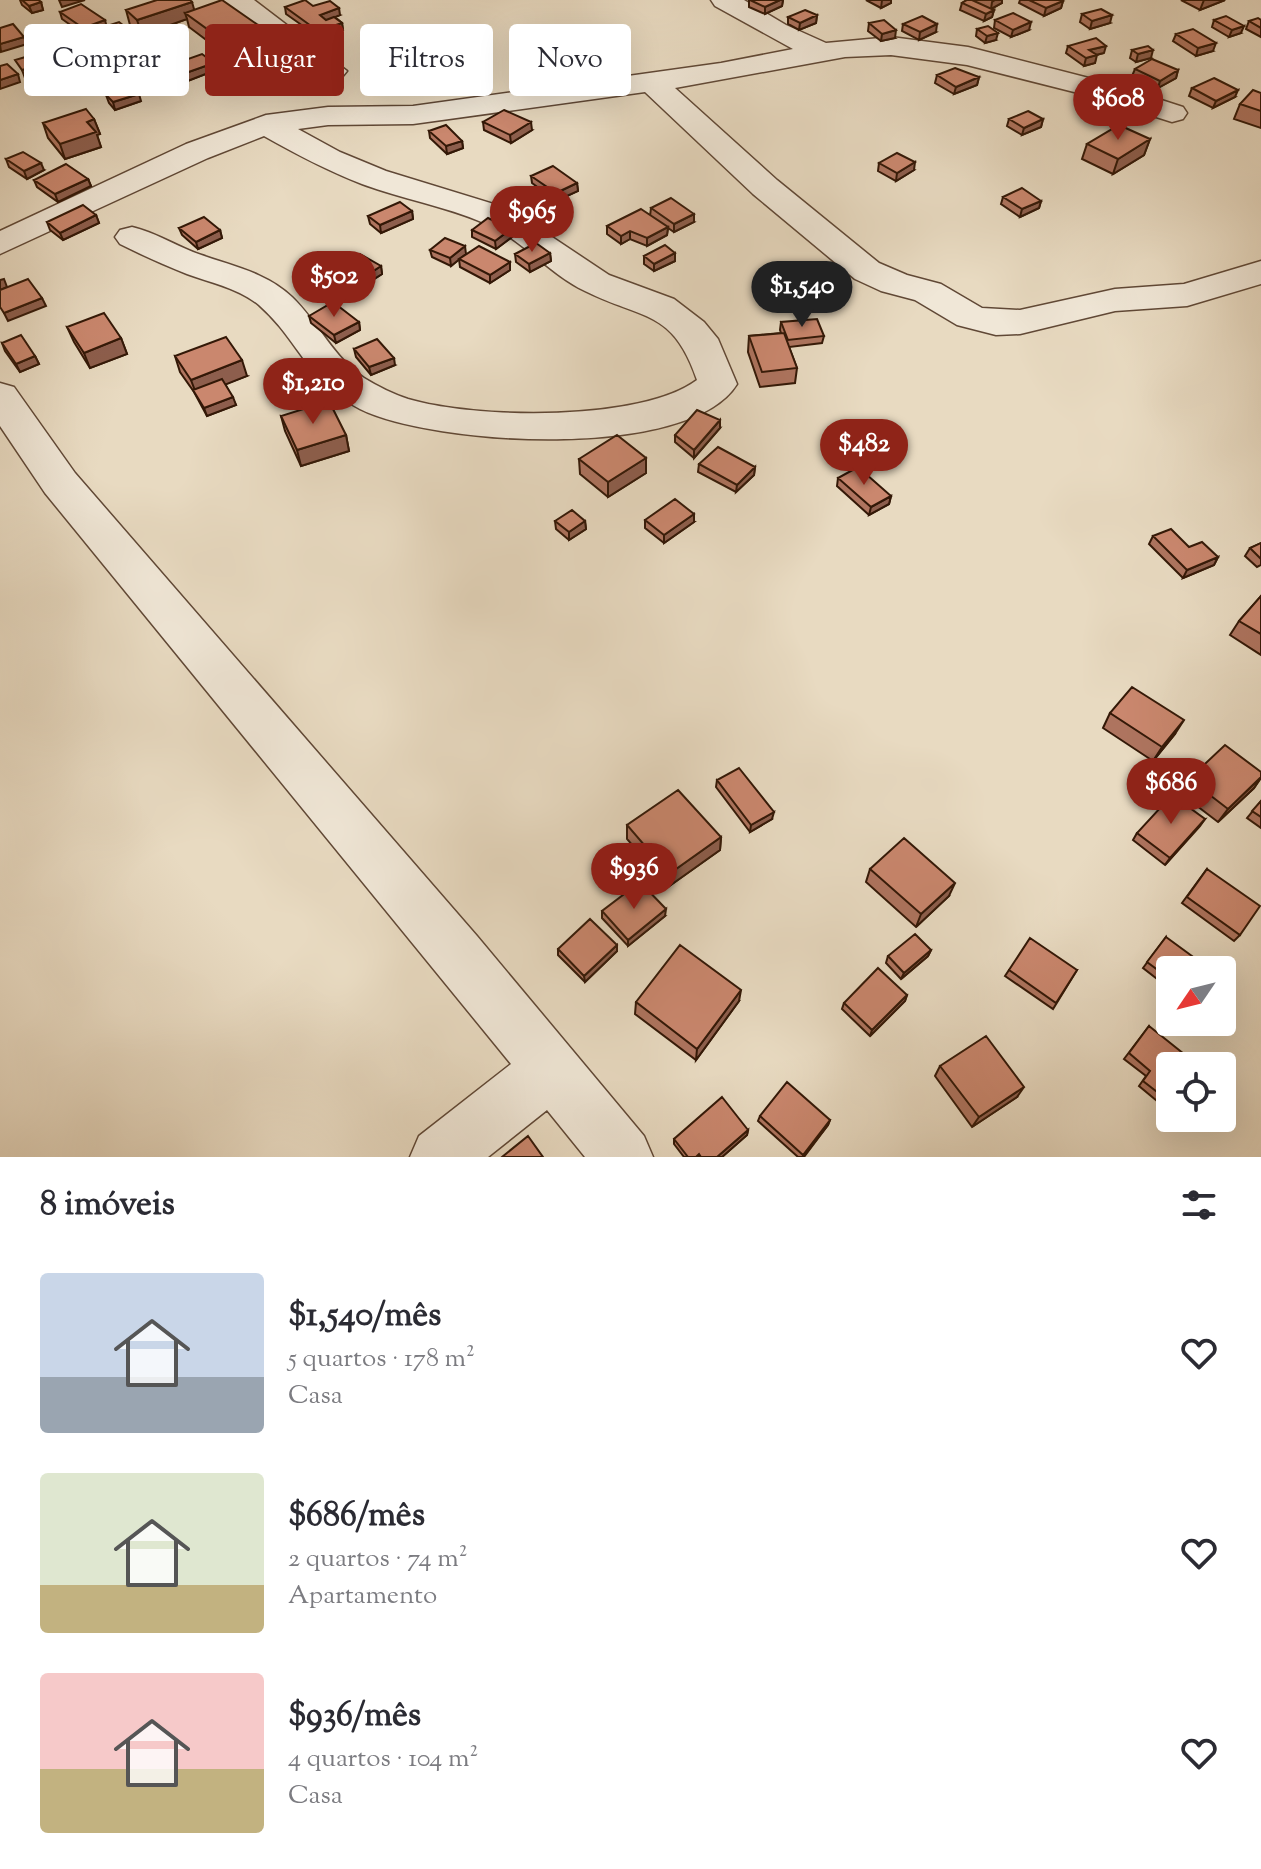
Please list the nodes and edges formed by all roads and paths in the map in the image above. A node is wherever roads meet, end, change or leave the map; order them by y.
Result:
1 (236, 0) edge
2 (725, 0) edge
3 (268, 24) edge
4 (824, 53) junction
5 (649, 80) junction
6 (1172, 113) dead end
7 (266, 124) junction
8 (132, 237) dead end
9 (0, 244) edge
10 (1261, 272) edge
11 (0, 396) edge
12 (551, 1069) junction
13 (440, 1157) edge
14 (623, 1157) edge

1 - 3 street
2 - 4 street
4 - 5 street
4 - 6 street
5 - 7 street
5 - 10 street
7 - 8 street
7 - 9 street
11 - 12 street
12 - 13 street
12 - 14 street

